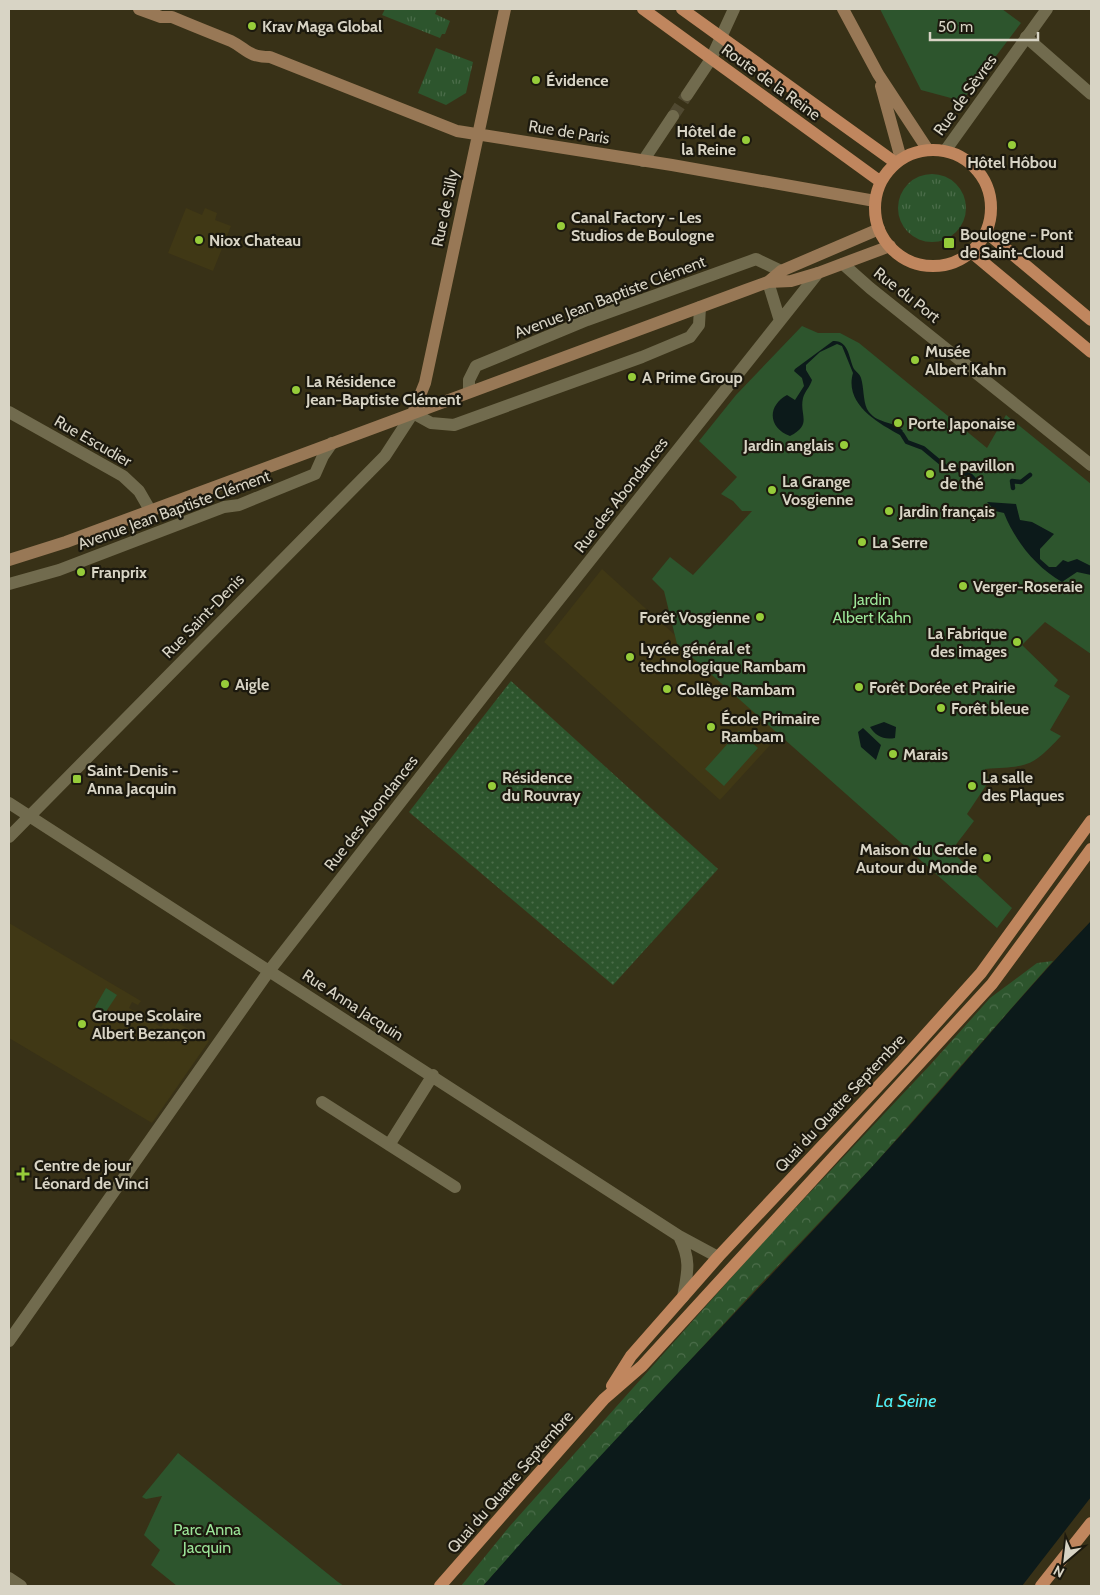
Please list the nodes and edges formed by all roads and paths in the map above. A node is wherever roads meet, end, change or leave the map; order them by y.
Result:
1 (139, 9) edge
2 (505, 9) edge
3 (643, 9) edge
4 (682, 9) edge
5 (734, 9) edge
6 (843, 9) edge
7 (1047, 9) edge
8 (168, 13) edge
9 (721, 37) junction
10 (1026, 37) junction
11 (712, 59) junction
12 (878, 74) junction
13 (1091, 94) edge
14 (687, 95) tunnel mouth
15 (673, 116) tunnel mouth
16 (478, 134) junction
17 (928, 150) junction
18 (945, 151) junction
19 (643, 161) junction
20 (899, 161) junction
21 (880, 182) junction
22 (875, 201) junction
23 (878, 229) junction
24 (986, 232) junction
25 (890, 246) junction
26 (971, 252) junction
27 (843, 264) junction
28 (781, 271) junction
29 (818, 273) junction
30 (768, 282) junction
31 (700, 307) junction
32 (1091, 320) edge
33 (780, 321) junction
34 (1091, 352) edge
35 (469, 392) junction
36 (9, 412) edge
37 (413, 413) junction
38 (332, 443) junction
39 (1091, 465) edge
40 (150, 510) junction
41 (9, 560) edge
42 (9, 584) edge
43 (9, 803) edge
44 (31, 816) junction
45 (1090, 821) edge
46 (9, 837) edge
47 (1091, 849) edge
48 (269, 971) junction
49 (433, 1075) junction
50 (322, 1102) dead end
51 (389, 1145) junction
52 (455, 1187) dead end
53 (679, 1236) junction
54 (718, 1257) junction
55 (683, 1297) junction
56 (9, 1341) edge
57 (604, 1399) junction
58 (1091, 1523) edge
59 (9, 1578) edge
60 (21, 1586) edge
61 (440, 1586) edge
62 (1041, 1586) edge

1 - 8 main road, Rue de Paris
2 - 16 main road, Rue de Silly
3 - 11 main road, Route de la Reine
4 - 9 main road, Route de la Reine
5 - 9 street
6 - 12 main road
7 - 10 street, Rue de Sèvres
8 - 16 main road, Rue de Paris
9 - 11 street
9 - 20 main road, Route de la Reine
10 - 13 street
10 - 18 street, Rue de Sèvres
11 - 14 street
11 - 21 main road, Route de la Reine
12 - 17 main road
12 - 20 main road
15 - 19 street
16 - 19 main road, Rue de Paris
16 - 37 main road, Rue de Silly
17 - 18 main road
17 - 20 main road
18 - 24 main road
19 - 22 main road, Rue de Paris
20 - 21 main road
21 - 22 main road
22 - 23 main road
23 - 25 main road
23 - 28 main road, Avenue Jean Baptiste Clément
24 - 26 main road
24 - 32 main road
25 - 26 main road
25 - 27 main road, Avenue Jean Baptiste Clément
26 - 34 main road
27 - 29 main road, Avenue Jean Baptiste Clément
27 - 39 street, Rue du Port
28 - 30 main road, Avenue Jean Baptiste Clément
28 - 35 street, Avenue Jean Baptiste Clément
29 - 30 main road, Avenue Jean Baptiste Clément
29 - 33 street, Rue des Abondances
30 - 31 main road, Avenue Jean Baptiste Clément
30 - 33 street
31 - 35 main road, Avenue Jean Baptiste Clément
31 - 37 street
33 - 48 street, Rue des Abondances
35 - 37 main road, Avenue Jean Baptiste Clément
36 - 40 street, Rue Escudier
37 - 38 main road, Avenue Jean Baptiste Clément
37 - 44 street, Rue Saint-Denis
38 - 40 main road, Avenue Jean Baptiste Clément
38 - 42 street, Avenue Jean Baptiste Clément
40 - 41 main road, Avenue Jean Baptiste Clément
43 - 44 street, Rue Anna Jacquin
44 - 46 street, Rue Saint-Denis
44 - 48 street, Rue Anna Jacquin
45 - 54 main road, Quai du Quatre Septembre
47 - 57 main road, Quai du Quatre Septembre
48 - 49 street, Rue Anna Jacquin
48 - 56 street, Rue des Abondances
49 - 51 street
49 - 53 street, Rue Anna Jacquin
50 - 51 street
51 - 52 street
53 - 54 street, Rue Anna Jacquin
53 - 55 street
54 - 55 main road, Quai du Quatre Septembre
55 - 57 main road, Quai du Quatre Septembre
57 - 61 main road, Quai du Quatre Septembre
58 - 62 main road
59 - 60 street

